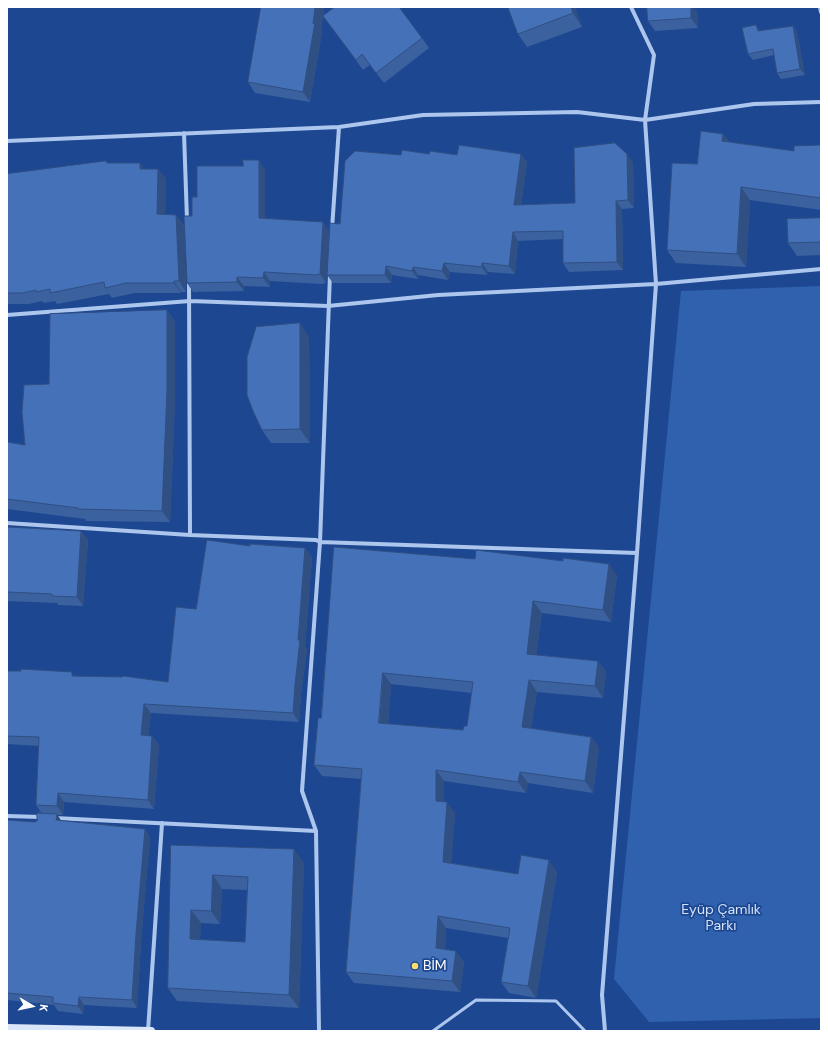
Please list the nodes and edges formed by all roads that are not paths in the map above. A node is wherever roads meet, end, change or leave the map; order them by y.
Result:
1 (631, 7) edge
2 (820, 7) edge
3 (821, 12) edge
4 (821, 102) edge
5 (645, 120) junction
6 (339, 127) junction
7 (184, 133) junction
8 (7, 141) edge
9 (187, 224) edge
10 (332, 236) edge
11 (330, 267) edge
12 (821, 269) edge
13 (189, 278) edge
14 (656, 284) junction
15 (190, 301) junction
16 (328, 306) junction
17 (7, 315) edge
18 (7, 523) edge
19 (190, 535) junction
20 (320, 542) junction
21 (638, 553) junction
22 (7, 816) edge
23 (46, 818) edge
24 (54, 818) edge
25 (162, 823) junction
26 (316, 831) junction
27 (7, 1028) edge
28 (148, 1031) edge
29 (151, 1031) edge
30 (319, 1031) edge
31 (433, 1031) edge
32 (585, 1031) edge
33 (605, 1031) edge

1 - 5 street
2 - 3 street
4 - 5 street
5 - 6 street
5 - 14 street
6 - 7 street
6 - 10 street
7 - 8 street
7 - 9 street
11 - 16 street
12 - 14 street
13 - 15 street
14 - 16 street
14 - 21 street
15 - 16 street
15 - 17 street
15 - 19 street
16 - 20 street
18 - 19 street
19 - 20 street
20 - 21 street
20 - 26 street
21 - 33 street
22 - 23 street
24 - 25 street
25 - 26 street
25 - 28 street
26 - 30 street
27 - 28 main road
28 - 29 main road
31 - 32 lane

